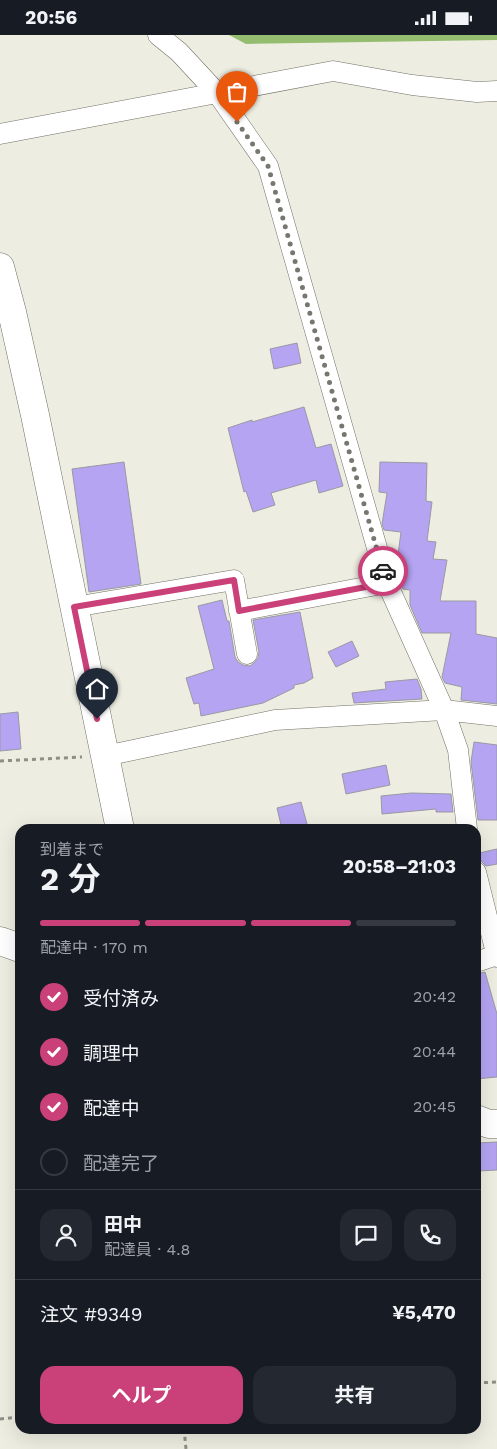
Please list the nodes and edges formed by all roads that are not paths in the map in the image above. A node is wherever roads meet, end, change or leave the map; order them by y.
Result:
1 (158, 35) edge
2 (497, 91) edge
3 (217, 93) junction
4 (0, 134) edge
5 (0, 267) edge
6 (387, 583) junction
7 (74, 607) junction
8 (239, 611) junction
9 (247, 653) dead end
10 (444, 710) junction
11 (497, 716) edge
12 (105, 756) junction
13 (119, 824) edge
14 (466, 824) edge
15 (481, 892) edge
16 (0, 941) edge
17 (15, 946) edge
18 (497, 956) edge
19 (481, 960) edge
20 (481, 1121) edge
21 (497, 1124) edge

1 - 3 street
2 - 3 street
3 - 4 street
3 - 6 street
5 - 7 main road
6 - 8 street
6 - 10 street
7 - 8 street
7 - 12 main road
8 - 9 street
10 - 11 street
10 - 12 street
10 - 14 street
12 - 13 main road
15 - 18 street
16 - 17 main road
18 - 19 street
20 - 21 main road

